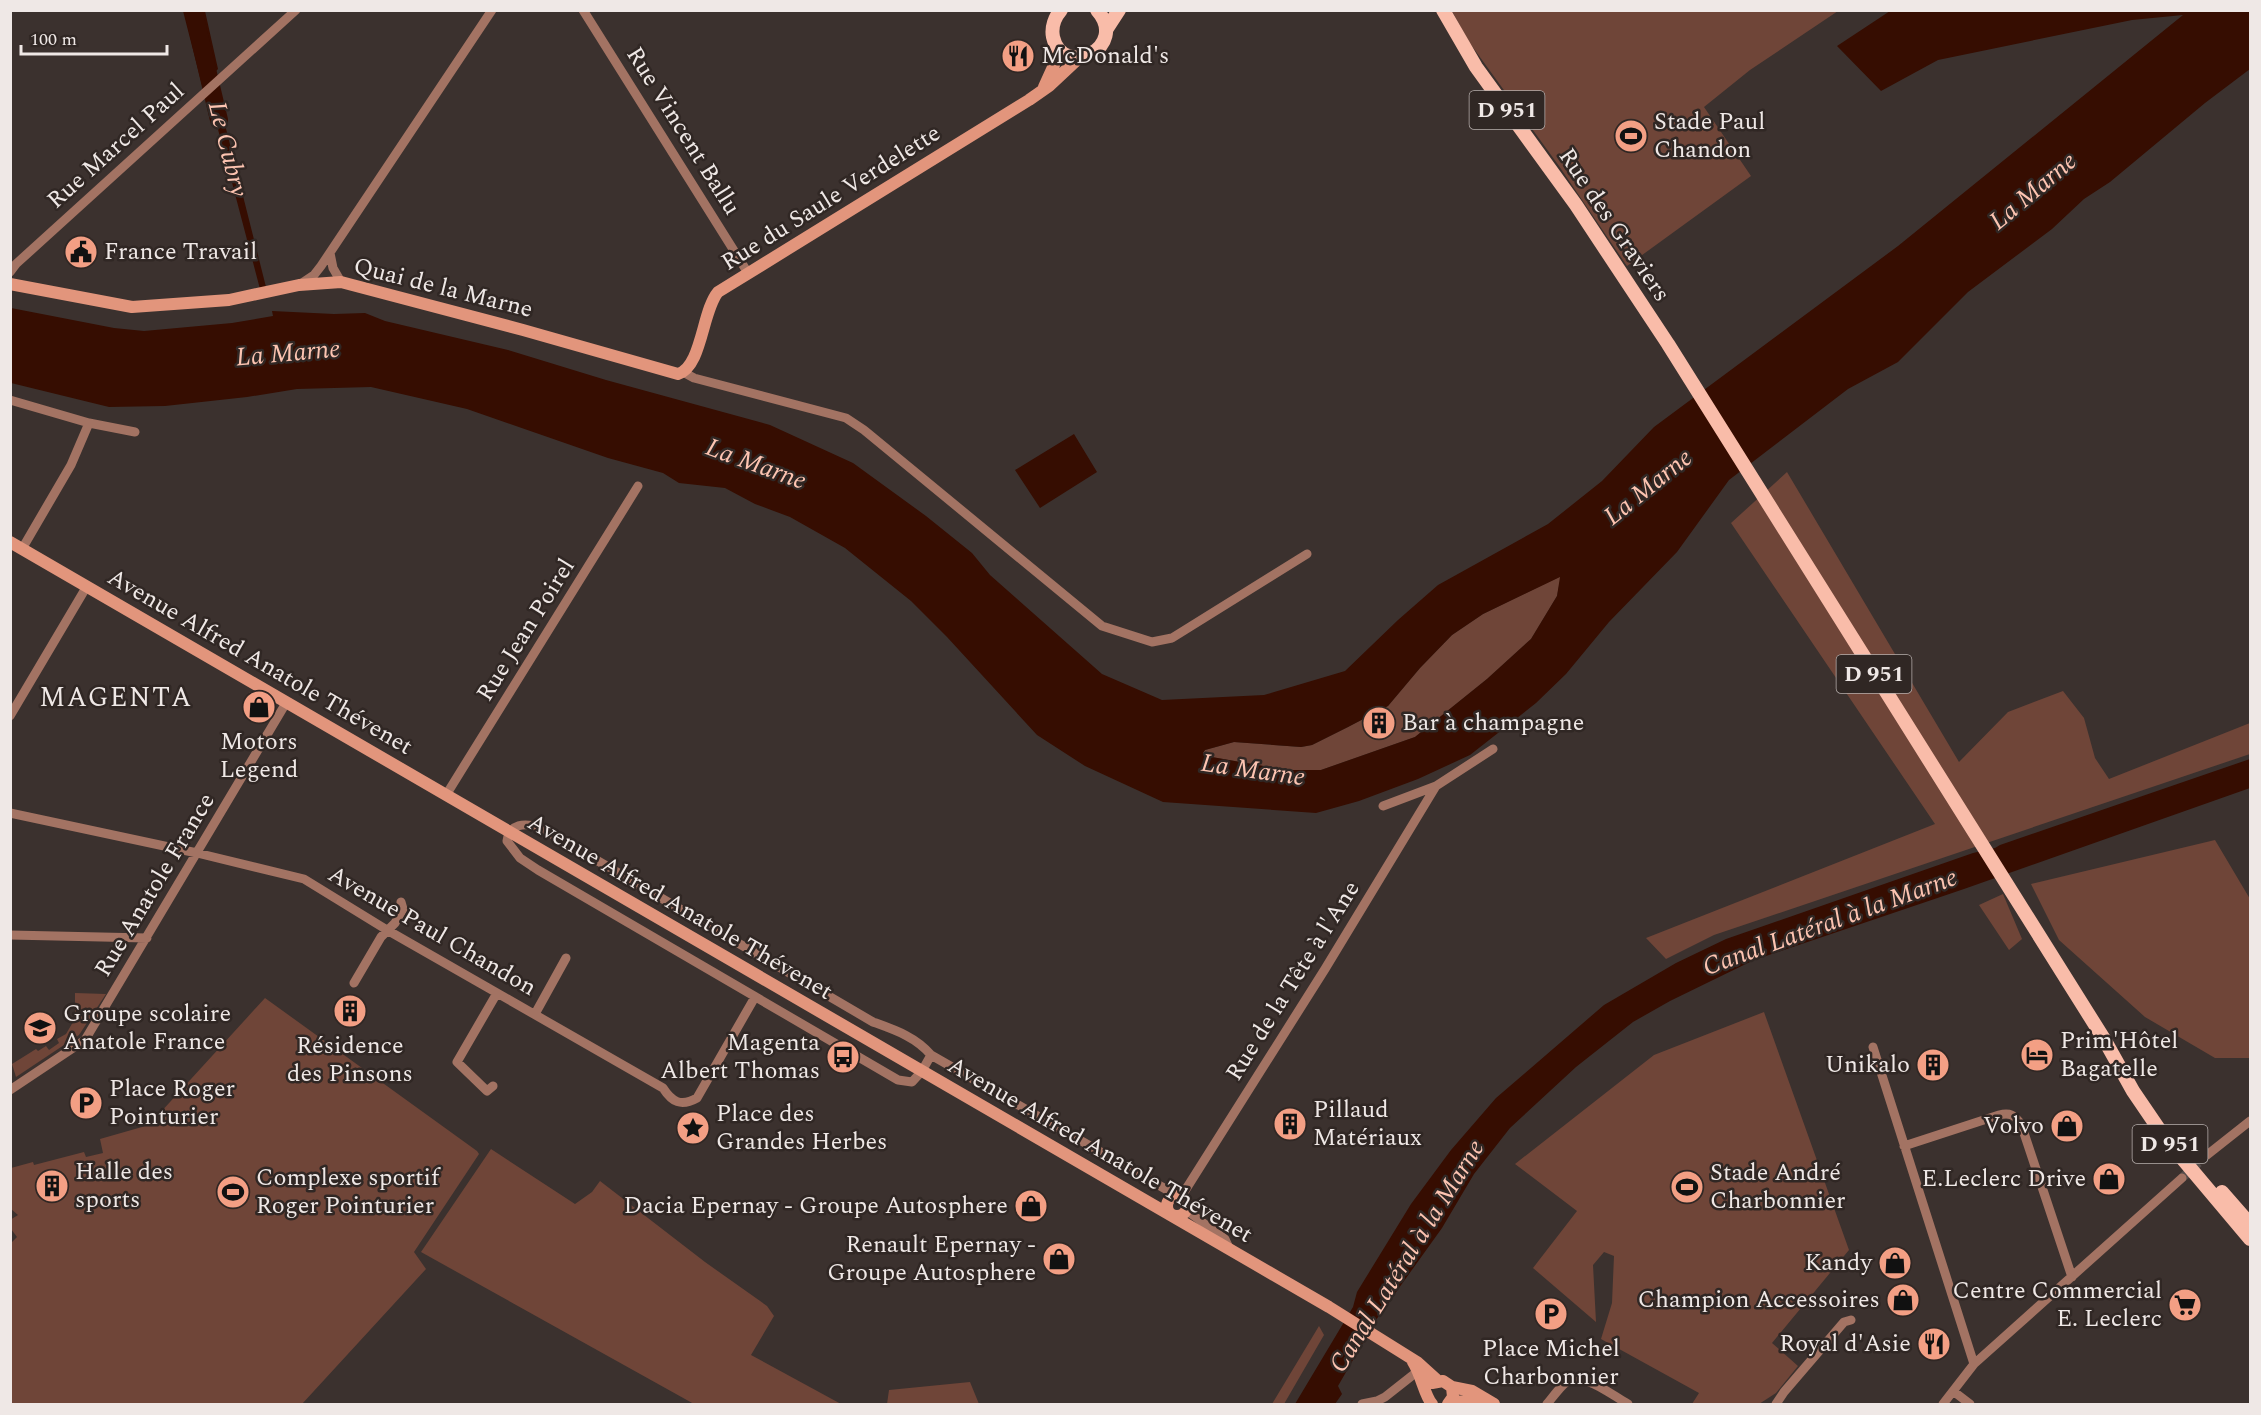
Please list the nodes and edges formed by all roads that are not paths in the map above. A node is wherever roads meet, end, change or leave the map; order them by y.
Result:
1 (296, 10) edge
2 (492, 10) edge
3 (583, 10) edge
4 (1097, 10) edge
5 (1119, 10) edge
6 (1443, 11) edge
7 (1054, 14) edge
8 (1106, 30) junction
9 (1057, 45) junction
10 (1079, 58) junction
11 (1041, 91) junction
12 (330, 253) junction
13 (12, 268) edge
14 (748, 273) junction
15 (341, 282) junction
16 (11, 284) edge
17 (299, 285) junction
18 (683, 372) junction
19 (10, 400) edge
20 (89, 423) junction
21 (135, 432) dead end
22 (638, 486) dead end
23 (10, 542) edge
24 (22, 549) junction
25 (1307, 554) dead end
26 (87, 586) junction
27 (286, 703) junction
28 (10, 716) edge
29 (1493, 750) dead end
30 (1436, 786) junction
31 (446, 795) junction
32 (1383, 807) dead end
33 (10, 813) edge
34 (509, 832) junction
35 (197, 853) junction
36 (401, 902) dead end
37 (387, 930) junction
38 (10, 935) edge
39 (147, 938) junction
40 (566, 958) dead end
41 (354, 983) dead end
42 (497, 993) junction
43 (755, 997) junction
44 (535, 1014) junction
45 (2104, 1039) junction
46 (1873, 1047) dead end
47 (931, 1055) junction
48 (922, 1071) junction
49 (493, 1086) dead end
50 (10, 1090) edge
51 (2250, 1121) edge
52 (1904, 1146) junction
53 (2207, 1155) tunnel mouth
54 (2182, 1178) tunnel mouth
55 (1178, 1196) junction
56 (1186, 1210) junction
57 (1169, 1211) junction
58 (2250, 1224) edge
59 (2250, 1239) edge
60 (1230, 1250) junction
61 (2072, 1277) junction
62 (1851, 1320) dead end
63 (1405, 1354) junction
64 (1974, 1364) junction
65 (1418, 1371) junction
66 (1438, 1381) junction
67 (1452, 1388) junction
68 (1953, 1390) junction
69 (1427, 1391) junction
70 (1489, 1402) edge
71 (1449, 1403) edge
72 (1362, 1404) edge
73 (1432, 1404) edge
74 (1547, 1404) edge
75 (1628, 1404) edge
76 (1776, 1404) edge
77 (1943, 1404) edge
78 (1970, 1404) edge

1 - 13 street, Rue Marcel Paul
2 - 12 street
3 - 14 street, Rue Vincent Ballu
4 - 8 main road
5 - 8 main road
6 - 45 main road, Rue des Graviers / D 951
7 - 9 main road
8 - 10 main road
9 - 10 main road
9 - 11 main road
10 - 11 main road, Rue du Saule Verdelette
11 - 14 main road, Rue du Saule Verdelette
12 - 15 street
12 - 17 street
14 - 18 main road, Rue du Saule Verdelette
15 - 17 main road, Quai de la Marne
15 - 18 main road, Quai de la Marne
16 - 17 main road, Quai de la Marne
18 - 25 street
19 - 20 street
20 - 21 street
20 - 24 street
22 - 31 street, Rue Jean Poirel
23 - 24 main road, Avenue Alfred Anatole Thévenet
24 - 26 main road, Avenue Alfred Anatole Thévenet
26 - 27 main road, Avenue Alfred Anatole Thévenet
26 - 28 street
27 - 31 main road, Avenue Alfred Anatole Thévenet
27 - 35 street, Rue Anatole France
29 - 30 street
30 - 32 street
30 - 55 street, Rue de la Tête à l'Ane
31 - 34 main road, Avenue Alfred Anatole Thévenet
33 - 35 street, Avenue Paul Chandon
34 - 43 street
34 - 47 street
34 - 48 main road, Avenue Alfred Anatole Thévenet
35 - 37 street, Avenue Paul Chandon
35 - 39 street, Rue Anatole France
36 - 37 street
37 - 41 street
37 - 42 street, Avenue Paul Chandon
38 - 39 street
39 - 50 street, Rue Anatole France
40 - 44 street
42 - 44 street, Avenue Paul Chandon
42 - 49 street
43 - 44 street, Avenue Paul Chandon
43 - 48 street
45 - 58 main road, D 951
45 - 59 main road, D 951
46 - 52 street
47 - 48 street
47 - 55 street
48 - 57 main road, Avenue Alfred Anatole Thévenet
51 - 53 street
52 - 61 street
52 - 64 street
54 - 61 street
55 - 56 main road
55 - 57 main road
56 - 57 main road
56 - 60 street
57 - 60 main road, Avenue Alfred Anatole Thévenet
60 - 63 main road, Avenue Alfred Anatole Thévenet
61 - 64 street
62 - 76 street
63 - 65 main road
63 - 66 main road, Avenue Alfred Anatole Thévenet
64 - 68 street
65 - 69 main road
65 - 72 street
66 - 67 main road, Avenue Alfred Anatole Thévenet
66 - 69 main road
67 - 70 main road, Avenue Alfred Anatole Thévenet
67 - 71 main road
68 - 77 street
68 - 78 street
69 - 73 main road
70 - 71 main road
74 - 75 street

